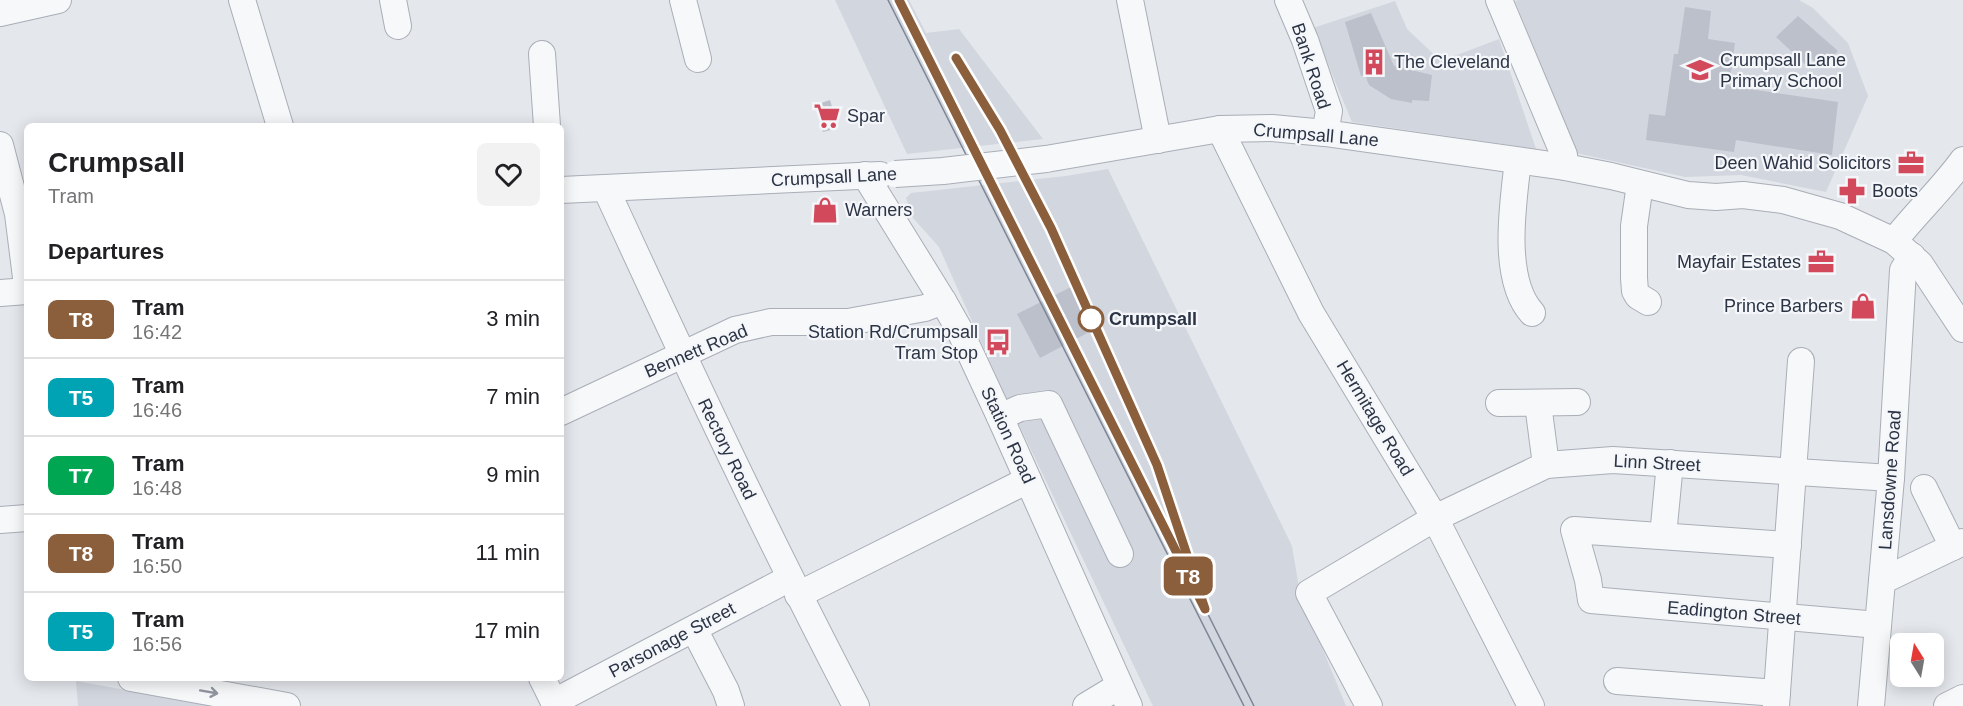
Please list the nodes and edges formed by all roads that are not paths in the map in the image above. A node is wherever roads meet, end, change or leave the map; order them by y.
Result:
1 (58, 0) edge
2 (242, 0) edge
3 (393, 0) edge
4 (683, 0) edge
5 (1130, 0) edge
6 (1288, 0) edge
7 (1499, 0) edge
8 (0, 13) edge
9 (398, 26) dead end
10 (542, 54) dead end
11 (698, 59) dead end
12 (279, 123) edge
13 (547, 123) edge
14 (1220, 129) junction
15 (1324, 133) junction
16 (1158, 140) junction
17 (0, 145) edge
18 (1963, 160) edge
19 (1518, 161) junction
20 (1565, 167) junction
21 (865, 176) junction
22 (1640, 184) junction
23 (606, 189) junction
24 (564, 190) edge
25 (15, 215) edge
26 (1903, 248) junction
27 (24, 268) edge
28 (24, 291) edge
29 (0, 293) edge
30 (944, 301) junction
31 (1648, 302) dead end
32 (1532, 313) dead end
33 (1963, 329) edge
34 (682, 354) junction
35 (1801, 361) dead end
36 (1577, 402) dead end
37 (1499, 403) dead end
38 (1538, 404) junction
39 (564, 411) edge
40 (1000, 417) junction
41 (1670, 463) junction
42 (1546, 465) junction
43 (1794, 472) junction
44 (1891, 478) junction
45 (1028, 480) junction
46 (1924, 488) dead end
47 (24, 518) edge
48 (1435, 518) junction
49 (0, 520) edge
50 (1663, 537) junction
51 (1958, 544) edge
52 (1788, 545) junction
53 (1120, 554) dead end
54 (1882, 581) junction
55 (794, 586) junction
56 (1782, 617) junction
57 (1878, 626) junction
58 (694, 629) junction
59 (146, 681) edge
60 (544, 681) edge
61 (1617, 681) dead end
62 (1124, 696) edge
63 (1963, 698) edge
64 (1776, 700) edge
65 (255, 703) edge
66 (555, 704) edge
67 (288, 706) edge
68 (731, 706) edge
69 (856, 706) edge
70 (1086, 706) edge
71 (1369, 706) edge
72 (1531, 706) edge
73 (1871, 706) edge
74 (1947, 706) edge

1 - 8 street
2 - 12 street
3 - 9 street
4 - 11 street
5 - 16 street
6 - 15 street, Bank Road
7 - 20 street
10 - 13 street
14 - 15 street, Crumpsall Lane
14 - 16 street, Crumpsall Lane
14 - 48 street, Hermitage Road
15 - 19 street, Crumpsall Lane
16 - 21 street, Crumpsall Lane, bridge
17 - 25 street
18 - 26 street, Lansdowne Road
19 - 20 street, Crumpsall Lane
19 - 32 street
20 - 22 street, Crumpsall Lane
21 - 23 street, Crumpsall Lane
21 - 30 street, Station Road
22 - 26 street, Crumpsall Lane
22 - 31 street
23 - 24 street, Crumpsall Lane
23 - 34 street, Rectory Road
25 - 27 street
26 - 33 street
26 - 44 street, Lansdowne Road
28 - 29 street
30 - 34 street, Bennett Road
30 - 40 street, Station Road
34 - 39 street, Bennett Road
34 - 55 street, Rectory Road
35 - 43 street
36 - 38 street
37 - 38 street
38 - 42 street
40 - 45 street, Station Road
40 - 53 street
41 - 42 street, Linn Street
41 - 43 street, Linn Street
41 - 50 street
42 - 48 street, Linn Street
43 - 44 street, Linn Street
43 - 52 street
44 - 54 street, Lansdowne Road
45 - 55 street, Parsonage Street
45 - 62 street, Station Road
46 - 51 street
47 - 49 street
48 - 71 street, Linn Street
48 - 72 street, Hermitage Road
50 - 52 street
50 - 56 street, Eadington Street
51 - 54 street
52 - 56 street
54 - 57 street, Lansdowne Road
55 - 58 street, Parsonage Street
55 - 69 street, Rectory Road
56 - 57 street, Eadington Street
56 - 64 street
57 - 73 street, Lansdowne Road
58 - 66 street, Parsonage Street
58 - 68 street
59 -> 65 street
60 - 66 street
61 - 64 street
62 - 70 street
63 - 74 street
65 - 67 street

